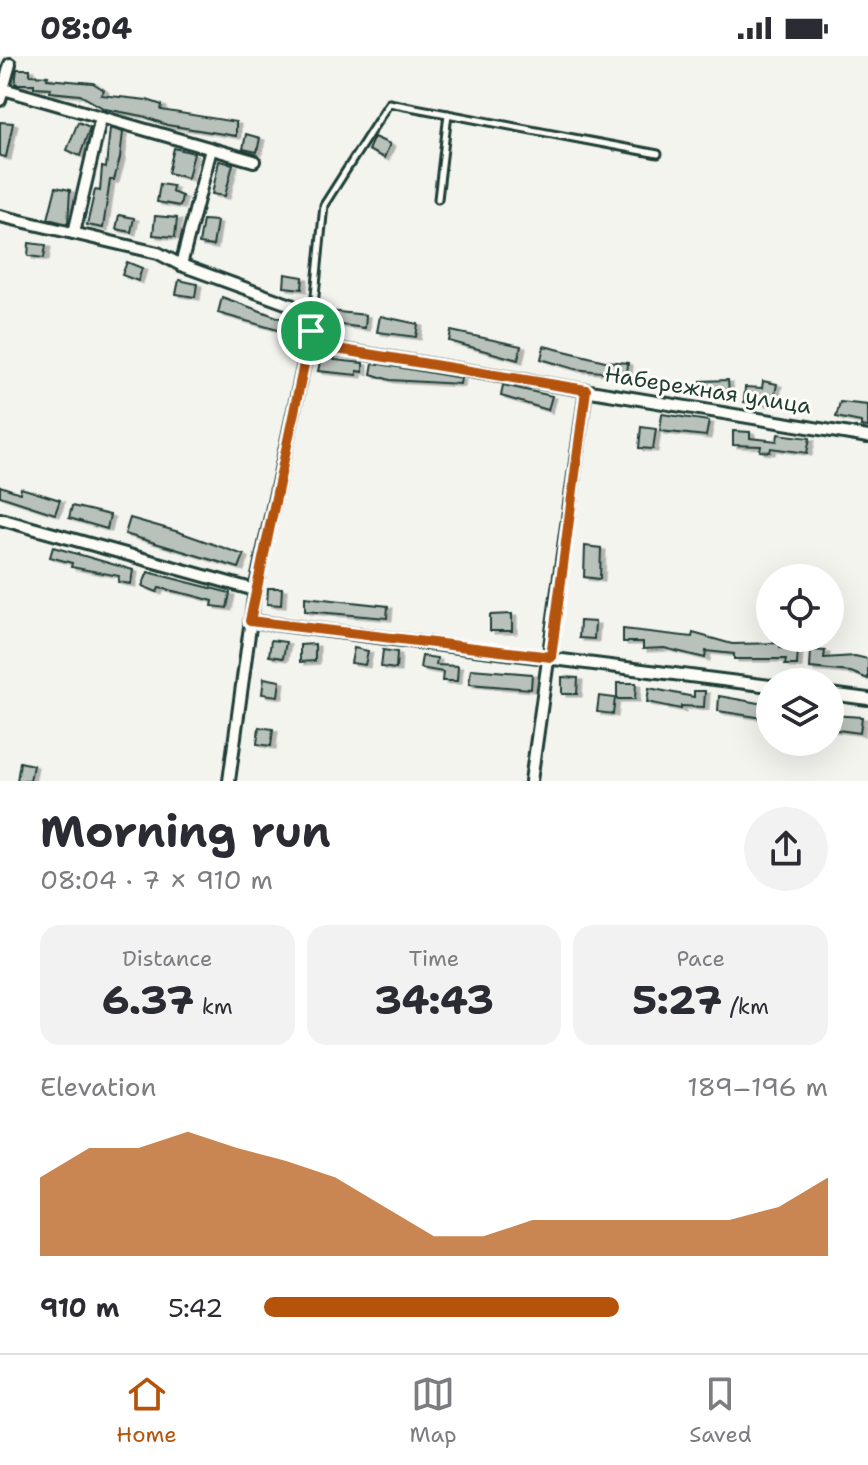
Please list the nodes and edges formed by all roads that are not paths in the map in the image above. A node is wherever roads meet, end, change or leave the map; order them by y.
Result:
1 (10, 64) dead end
2 (1, 92) edge
3 (448, 114) junction
4 (101, 117) junction
5 (211, 149) junction
6 (658, 154) dead end
7 (254, 161) dead end
8 (438, 199) dead end
9 (0, 216) edge
10 (74, 233) junction
11 (181, 265) junction
12 (311, 331) junction
13 (586, 390) junction
14 (868, 437) edge
15 (0, 519) edge
16 (255, 590) junction
17 (250, 621) junction
18 (551, 657) junction
19 (756, 684) edge
20 (844, 696) edge
21 (868, 699) edge
22 (229, 781) edge
23 (531, 781) edge

1 - 2 street
2 - 4 street
3 - 6 lane
3 - 8 lane
3 - 12 lane
4 - 5 street
4 - 10 street
5 - 7 street
5 - 11 street
9 - 10 street, Набережная улица
10 - 11 street, Набережная улица
11 - 12 street, Набережная улица
12 - 13 street, Набережная улица
12 - 16 street
13 - 14 street, Набережная улица
13 - 18 street
15 - 16 street
16 - 17 street
17 - 18 street
17 - 22 street
18 - 19 street
18 - 23 street
20 - 21 street

